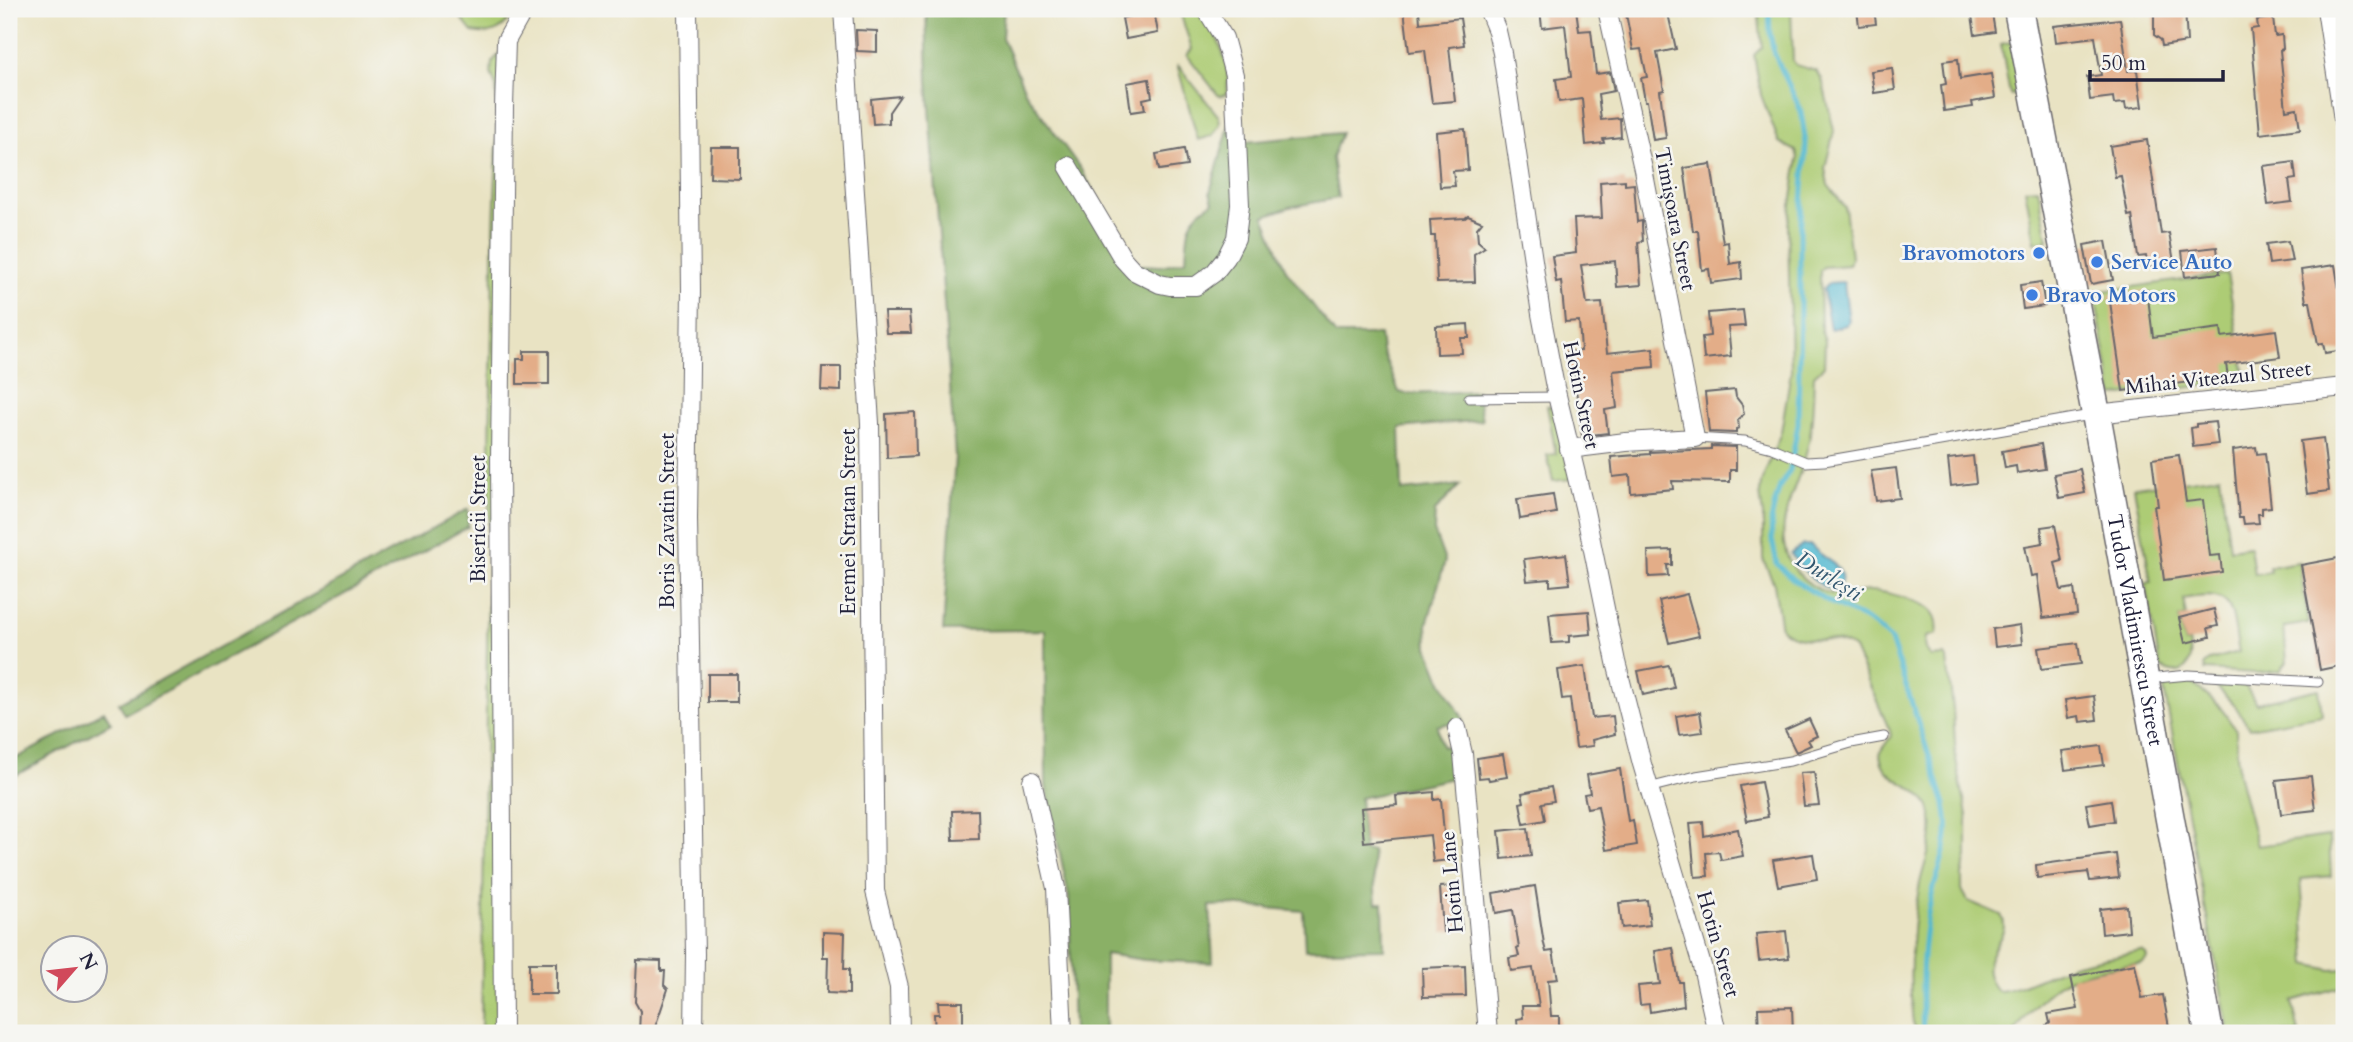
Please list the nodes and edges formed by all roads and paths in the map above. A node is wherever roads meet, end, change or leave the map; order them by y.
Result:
1 (524, 9) edge
2 (688, 9) edge
3 (843, 9) edge
4 (1206, 9) edge
5 (1488, 9) edge
6 (1607, 9) edge
7 (2018, 9) edge
8 (2326, 9) edge
9 (2344, 125) edge
10 (1068, 166) dead end
11 (2344, 387) edge
12 (1558, 397) junction
13 (1469, 398) dead end
14 (2096, 414) junction
15 (1695, 438) junction
16 (1569, 449) junction
17 (2145, 679) junction
18 (2318, 682) dead end
19 (1457, 728) dead end
20 (1884, 737) dead end
21 (1032, 781) dead end
22 (1648, 788) junction
23 (503, 1033) edge
24 (694, 1033) edge
25 (900, 1033) edge
26 (1063, 1033) edge
27 (1488, 1033) edge
28 (1717, 1033) edge
29 (2209, 1033) edge

1 - 23 street, Bisericii Street
2 - 24 street, Boris Zavatin Street
3 - 25 street, Eremei Stratan Street
4 - 10 street
5 - 12 street, Hotin Street
6 - 15 street, Timișoara Street
7 - 14 main road, Tudor Vladimirescu Street
8 - 9 street
11 - 14 street, Mihai Viteazul Street
12 - 13 lane
12 - 16 street, Hotin Street
14 - 15 lane
14 - 17 main road, Tudor Vladimirescu Street
15 - 16 street
16 - 22 street, Hotin Street
17 - 18 lane
17 - 29 main road, Tudor Vladimirescu Street
19 - 27 street, Hotin Lane
20 - 22 lane
21 - 26 street
22 - 28 street, Hotin Street

